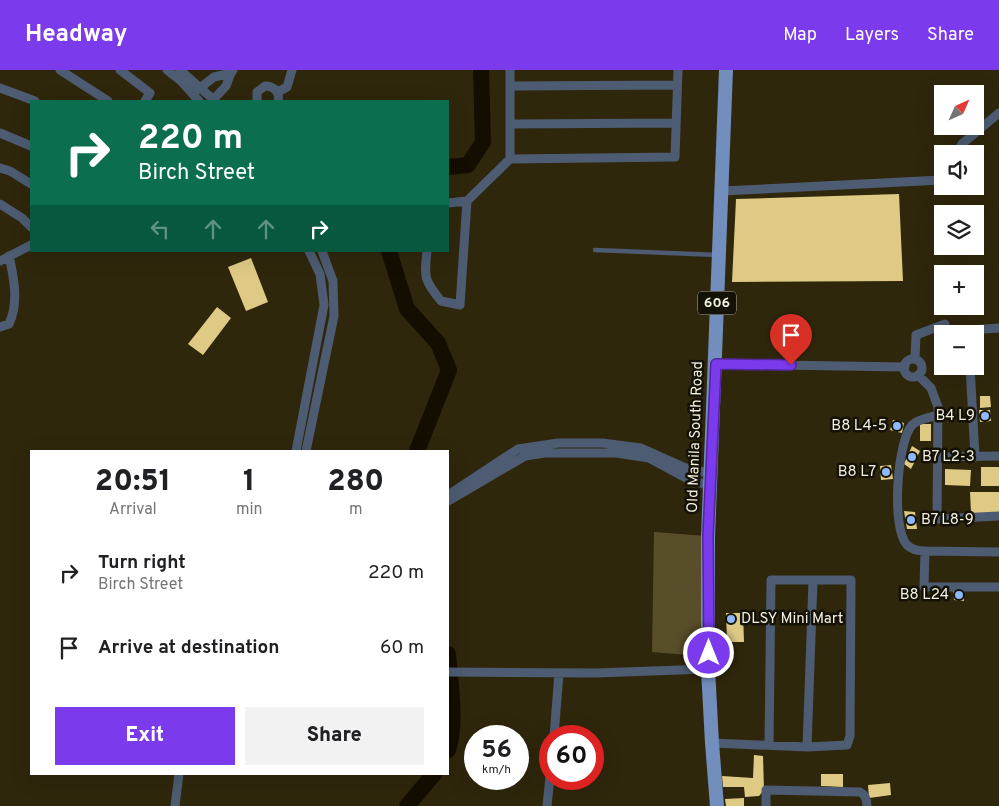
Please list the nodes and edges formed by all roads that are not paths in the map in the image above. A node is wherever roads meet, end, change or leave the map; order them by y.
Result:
1 (60, 70) edge
2 (120, 70) edge
3 (167, 70) edge
4 (180, 70) edge
5 (292, 70) edge
6 (510, 70) edge
7 (678, 70) edge
8 (726, 70) edge
9 (232, 72) edge
10 (677, 85) junction
11 (510, 86) junction
12 (200, 87) junction
13 (0, 88) edge
14 (278, 97) edge
15 (197, 99) edge
16 (31, 100) edge
17 (106, 100) edge
18 (146, 100) edge
19 (212, 100) edge
20 (214, 100) edge
21 (257, 100) edge
22 (999, 112) edge
23 (676, 123) junction
24 (510, 124) junction
25 (0, 134) edge
26 (961, 145) edge
27 (30, 146) edge
28 (510, 159) junction
29 (0, 168) edge
30 (934, 180) edge
31 (30, 183) edge
32 (722, 191) junction
33 (467, 201) junction
34 (449, 202) edge
35 (0, 204) edge
36 (30, 226) edge
37 (30, 246) edge
38 (595, 250) dead end
39 (309, 252) edge
40 (322, 252) edge
41 (427, 252) edge
42 (10, 256) junction
43 (719, 256) junction
44 (0, 261) edge
45 (945, 324) dead end
46 (0, 327) edge
47 (999, 328) edge
48 (984, 330) edge
49 (915, 359) junction
50 (716, 364) junction
51 (904, 367) junction
52 (918, 375) junction
53 (970, 375) edge
54 (309, 379) junction
55 (320, 382) junction
56 (937, 415) junction
57 (296, 450) edge
58 (306, 450) edge
59 (999, 456) edge
60 (937, 457) junction
61 (974, 457) junction
62 (711, 480) junction
63 (449, 494) edge
64 (449, 500) edge
65 (999, 516) edge
66 (925, 551) junction
67 (999, 552) edge
68 (814, 581) junction
69 (999, 587) edge
70 (708, 669) junction
71 (449, 672) edge
72 (559, 673) junction
73 (555, 725) edge
74 (712, 743) junction
75 (769, 745) junction
76 (807, 746) junction
77 (179, 775) edge
78 (549, 790) edge
79 (175, 806) edge
80 (547, 806) edge
81 (717, 806) edge
82 (766, 806) edge
83 (867, 806) edge

1 - 17 street
2 - 18 street
3 - 15 street
4 - 12 street
5 - 14 street
6 - 11 street
7 - 10 street
8 - 32 main road, Old Manila South Road / 606
9 - 12 street
9 - 20 street
10 - 11 street
10 - 23 street
11 - 24 street
12 - 15 street
12 - 19 street
13 - 16 street
14 - 21 street
22 - 26 street
23 - 24 street
23 - 28 street
24 - 28 street
25 - 27 street
28 - 33 street
29 - 31 street
30 - 32 street
32 - 43 main road, Old Manila South Road / 606
33 - 34 street
33 - 41 street
35 - 36 street
37 - 42 street
38 - 43 lane
39 - 54 street
40 - 55 street
42 - 44 street
42 - 46 street
43 - 50 main road, Old Manila South Road / 606
45 - 49 street
47 - 48 street
49 - 51 street
49 - 52 street
50 - 51 street
50 - 62 main road, Old Manila South Road / 606
51 - 52 street
52 - 56 street
53 - 61 street
54 - 55 street
54 - 57 street
55 - 58 street
56 - 60 street
56 - 66 street
59 - 61 street
60 - 61 street
60 - 65 street
62 - 63 street
62 - 64 street
62 - 70 main road, Old Manila South Road / 606
66 - 67 street
66 - 69 street
68 - 75 street
68 - 76 street
68 - 76 street
70 - 72 street
70 - 74 main road, Old Manila South Road / 606
71 - 72 street
72 - 73 street
74 - 75 street
74 - 81 main road, Old Manila South Road / 606
75 - 76 street
77 - 79 street
78 - 80 street
82 - 83 street

